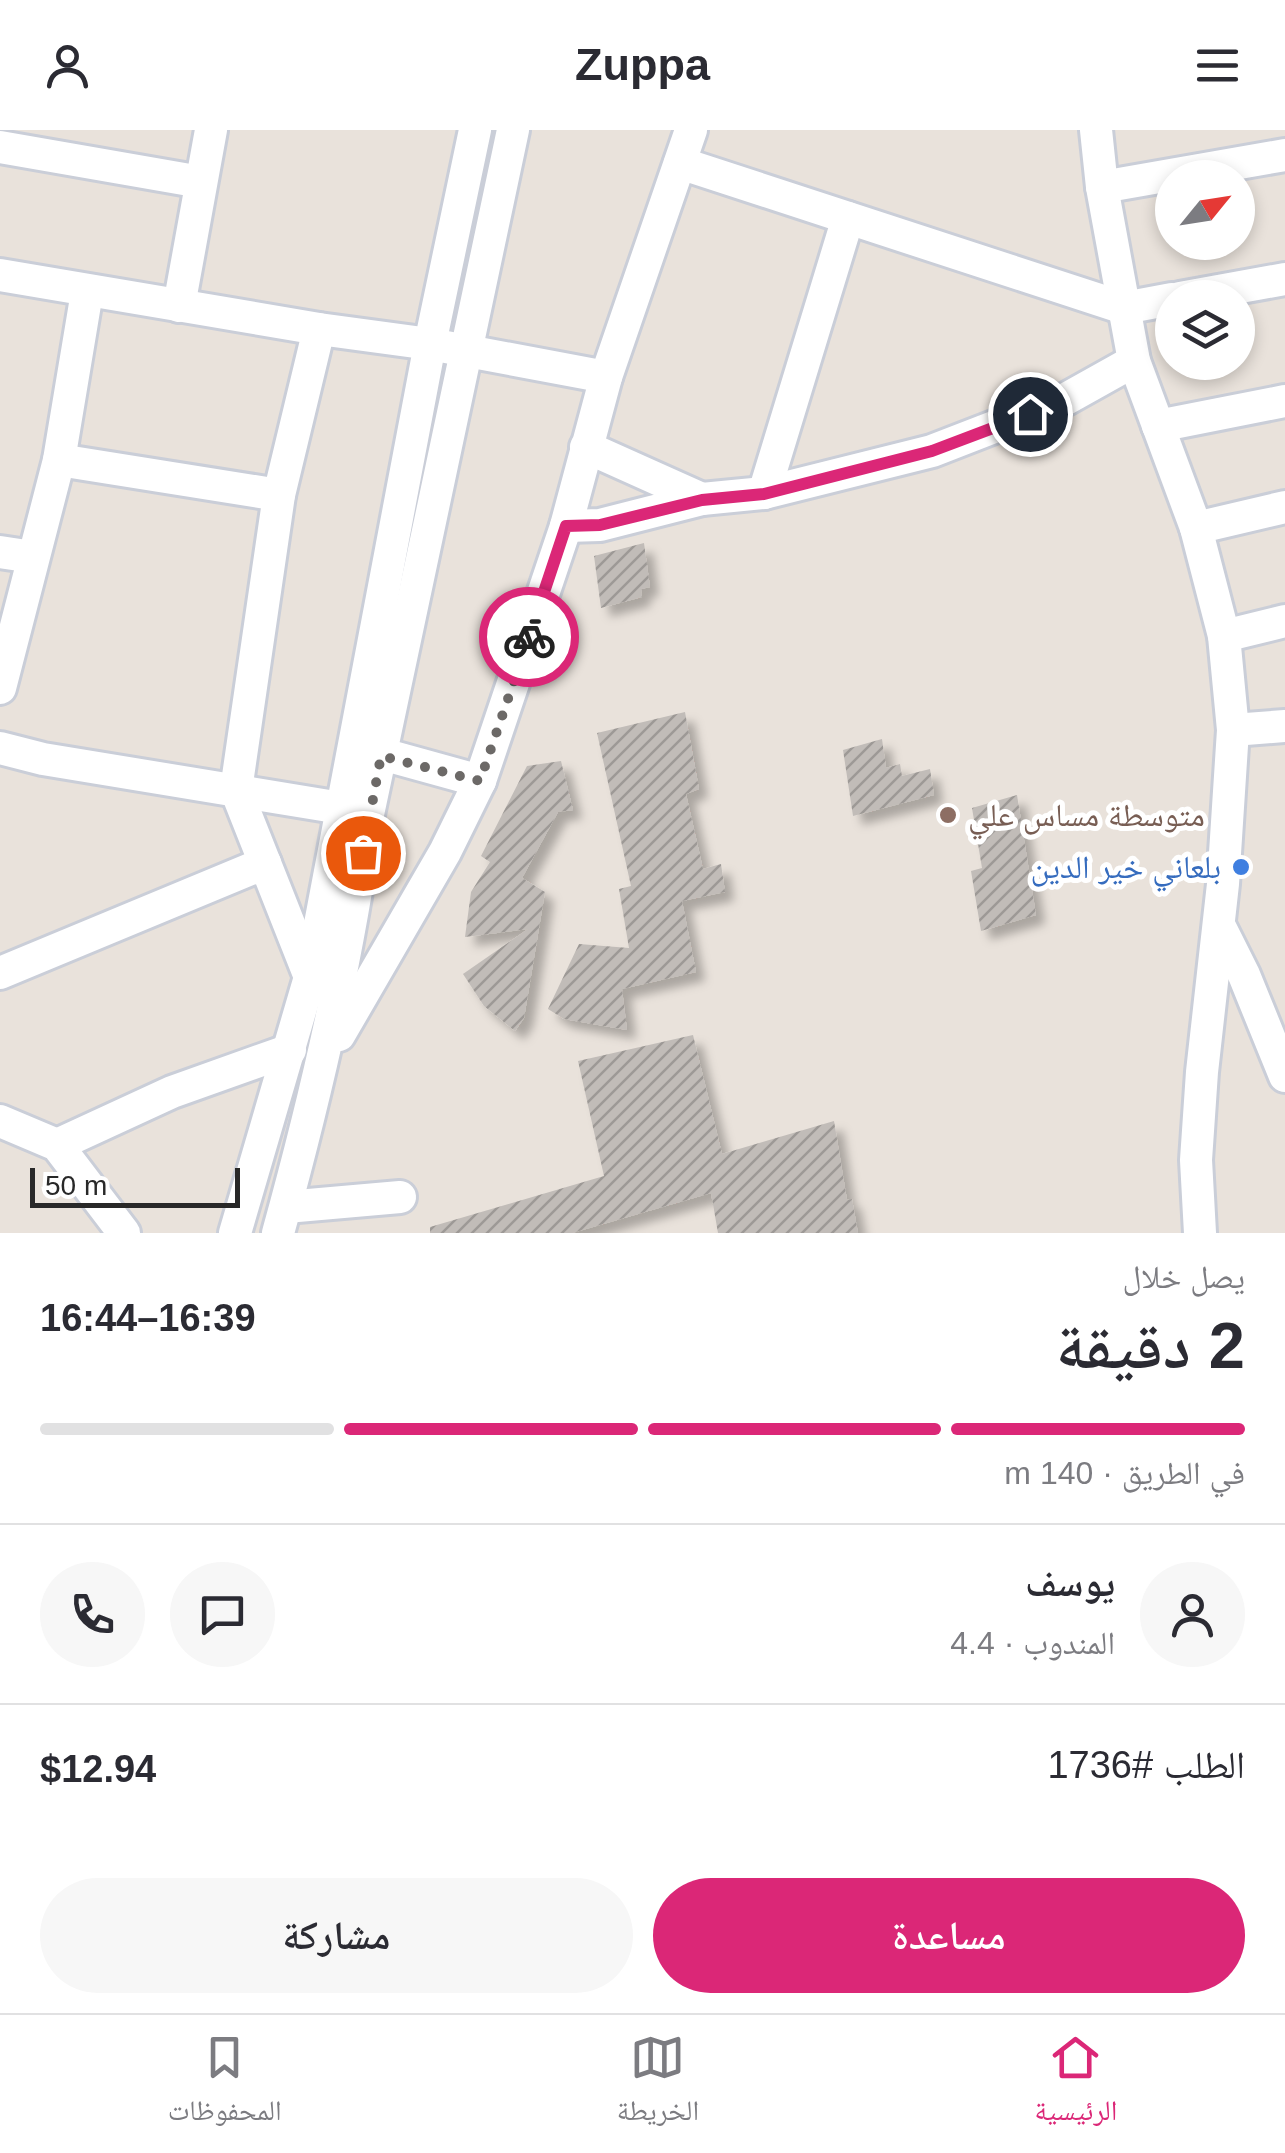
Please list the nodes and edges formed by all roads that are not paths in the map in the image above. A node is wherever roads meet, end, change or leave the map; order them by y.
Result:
1 (211, 130) edge
2 (475, 130) edge
3 (514, 130) edge
4 (690, 130) edge
5 (1096, 130) edge
6 (81, 145) edge
7 (0, 148) edge
8 (1285, 155) edge
9 (680, 163) junction
10 (201, 182) junction
11 (1102, 188) junction
12 (463, 190) junction
13 (500, 197) junction
14 (848, 218) junction
15 (0, 275) edge
16 (1285, 279) edge
17 (1255, 284) edge
18 (87, 292) junction
19 (1155, 302) edge
20 (179, 306) junction
21 (1124, 308) junction
22 (319, 328) junction
23 (430, 344) junction
24 (466, 350) junction
25 (1134, 360) junction
26 (606, 377) junction
27 (1285, 401) edge
28 (1158, 426) junction
29 (586, 447) junction
30 (59, 460) junction
31 (764, 494) junction
32 (279, 495) junction
33 (702, 500) junction
34 (1285, 507) edge
35 (566, 526) junction
36 (1196, 528) junction
37 (0, 552) edge
38 (33, 557) junction
39 (1285, 621) edge
40 (1224, 636) junction
41 (0, 688) edge
42 (1285, 726) edge
43 (1233, 730) junction
44 (0, 748) edge
45 (367, 750) junction
46 (43, 759) junction
47 (0, 771) edge
48 (480, 781) junction
49 (236, 790) junction
50 (354, 813) junction
51 (265, 863) junction
52 (1219, 925) junction
53 (0, 973) edge
54 (310, 977) junction
55 (290, 1050) junction
56 (320, 1069) junction
57 (1285, 1076) edge
58 (0, 1121) edge
59 (56, 1146) junction
60 (400, 1198) dead end
61 (282, 1220) edge
62 (123, 1233) edge
63 (235, 1233) edge
64 (1200, 1233) edge

1 - 10 street
2 - 12 street
3 - 13 street
4 - 9 street
5 - 11 street
6 - 7 street
6 - 10 street
8 - 11 street
9 - 14 street
9 - 26 street
10 - 20 street
11 - 21 street
12 - 13 street
12 - 23 street
13 - 24 street
14 - 21 street
14 - 31 street
15 - 18 street
16 - 17 street
18 - 20 street
18 - 30 street
19 - 21 street
20 - 22 street
21 - 25 street
22 - 23 street
22 - 32 street
23 - 24 street
23 - 45 street
24 - 26 street
24 - 45 street
25 - 28 street
25 - 31 street
26 - 29 street
27 - 28 street
28 - 36 street
29 - 33 street
29 - 35 street
30 - 32 street
30 - 38 street
31 - 33 street
32 - 49 street
33 - 35 street
34 - 36 street
35 - 48 street
36 - 40 street
37 - 38 street
38 - 41 street
39 - 40 street
40 - 43 street
42 - 43 street
43 - 52 street
44 - 46 street
45 - 48 street
45 - 50 street
46 - 47 street
46 - 49 street
48 - 56 street
49 - 50 street
49 - 51 street
50 - 54 street
50 - 56 street
51 - 53 street
51 - 54 street
52 - 57 street
52 - 64 street
54 - 55 street
55 - 59 street
55 - 63 street
56 - 61 street
58 - 59 street
59 - 62 street
60 - 61 street

